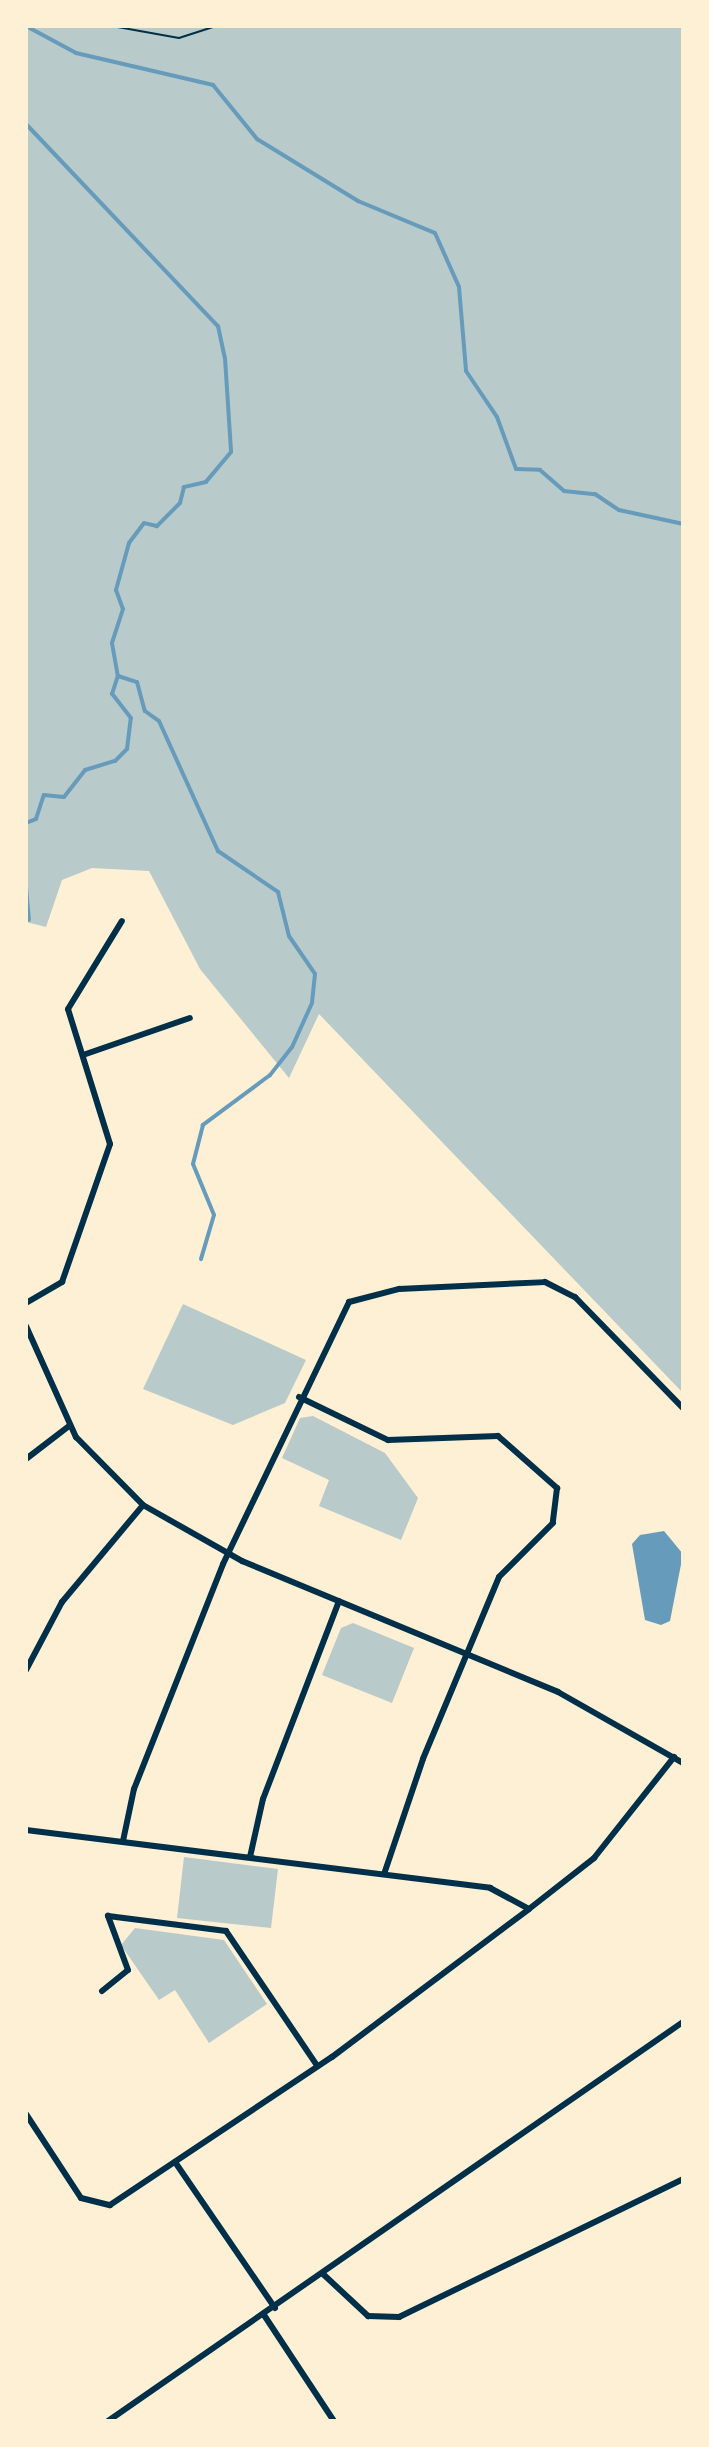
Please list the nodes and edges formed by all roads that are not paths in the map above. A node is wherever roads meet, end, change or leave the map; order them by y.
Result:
1 (122, 921) dead end
2 (190, 1018) dead end
3 (83, 1055) junction
4 (26, 1303) edge
5 (26, 1326) edge
6 (299, 1397) junction
7 (683, 1408) edge
8 (69, 1426) junction
9 (26, 1459) edge
10 (143, 1505) junction
11 (227, 1554) junction
12 (339, 1601) junction
13 (466, 1653) junction
14 (26, 1670) edge
15 (674, 1757) junction
16 (683, 1763) edge
17 (26, 1830) edge
18 (123, 1841) junction
19 (250, 1857) junction
20 (384, 1874) junction
21 (529, 1909) junction
22 (102, 1991) dead end
23 (683, 2022) edge
24 (316, 2064) junction
25 (26, 2114) edge
26 (175, 2162) junction
27 (683, 2179) edge
28 (323, 2274) junction
29 (275, 2308) junction
30 (264, 2315) junction
31 (108, 2421) edge
32 (334, 2421) edge

1 - 3 street
2 - 3 street
3 - 4 street
5 - 8 street
6 - 7 street
6 - 11 street
6 - 13 street
8 - 9 street
8 - 10 street
10 - 11 street
10 - 14 street
11 - 12 street
11 - 18 street
12 - 13 street
12 - 19 street
13 - 15 street
13 - 20 street
15 - 16 street
15 - 21 street
17 - 18 street
18 - 19 street
19 - 20 street
20 - 21 street
21 - 24 street
22 - 24 street
23 - 28 street
24 - 26 street
25 - 26 street
26 - 29 street
27 - 28 street
28 - 29 street
29 - 30 street
30 - 31 street
30 - 32 street

